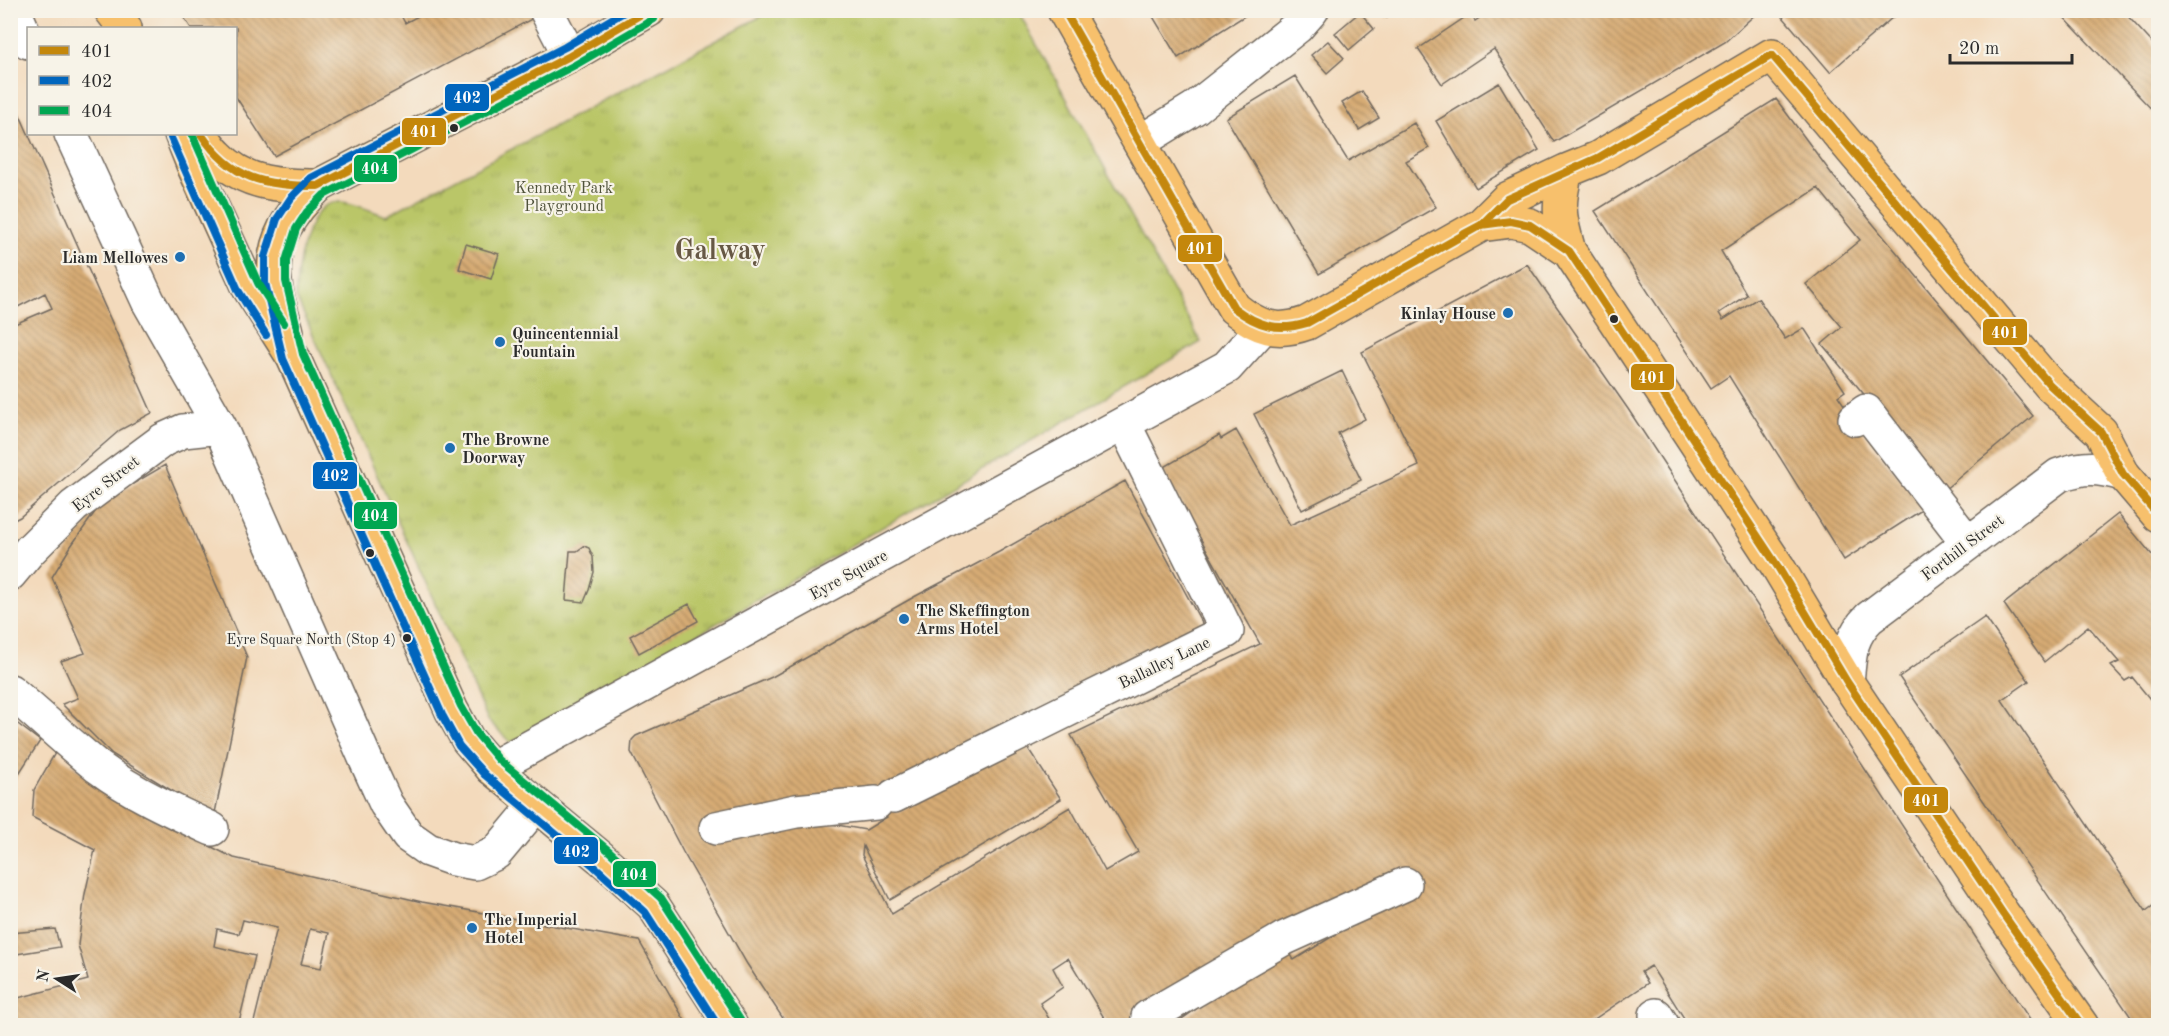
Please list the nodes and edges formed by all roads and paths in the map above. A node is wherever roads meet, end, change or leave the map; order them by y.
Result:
1 (14, 10) edge
2 (111, 10) edge
3 (546, 10) edge
4 (649, 10) edge
5 (1064, 10) edge
6 (1312, 10) edge
7 (124, 27) edge
8 (27, 40) edge
9 (570, 56) junction
10 (71, 135) edge
11 (181, 135) edge
12 (202, 135) edge
13 (1140, 142) junction
14 (1566, 171) junction
15 (318, 186) junction
16 (1481, 225) junction
17 (1569, 251) junction
18 (1263, 327) junction
19 (293, 357) junction
20 (1855, 419) dead end
21 (1124, 424) junction
22 (220, 427) junction
23 (2123, 474) junction
24 (2158, 515) edge
25 (1968, 543) junction
26 (10, 574) edge
27 (1847, 682) junction
28 (10, 691) edge
29 (492, 768) junction
30 (536, 805) junction
31 (716, 828) dead end
32 (212, 829) dead end
33 (1405, 884) dead end
34 (731, 1026) edge
35 (1153, 1026) edge
36 (2082, 1026) edge

1 - 8 street
2 - 7 main road
3 - 9 street
4 - 9 main road
5 - 13 main road
6 - 13 street
9 - 15 main road
10 - 22 street
11 - 19 main road
12 - 15 main road
13 - 18 main road
14 - 16 main road
14 - 17 main road
14 - 23 main road
15 - 19 main road
16 - 17 main road
16 - 18 main road
17 - 27 main road
18 - 21 street, Eyre Square
19 - 29 main road
20 - 25 street
21 - 29 street, Eyre Square
21 - 31 street, Ballalley Lane
22 - 26 street, Eyre Street
22 - 30 street
23 - 24 main road
23 - 25 street, Forthill Street
25 - 27 street, Forthill Street
27 - 36 main road
28 - 32 street
29 - 30 main road
30 - 34 main road
33 - 35 street

